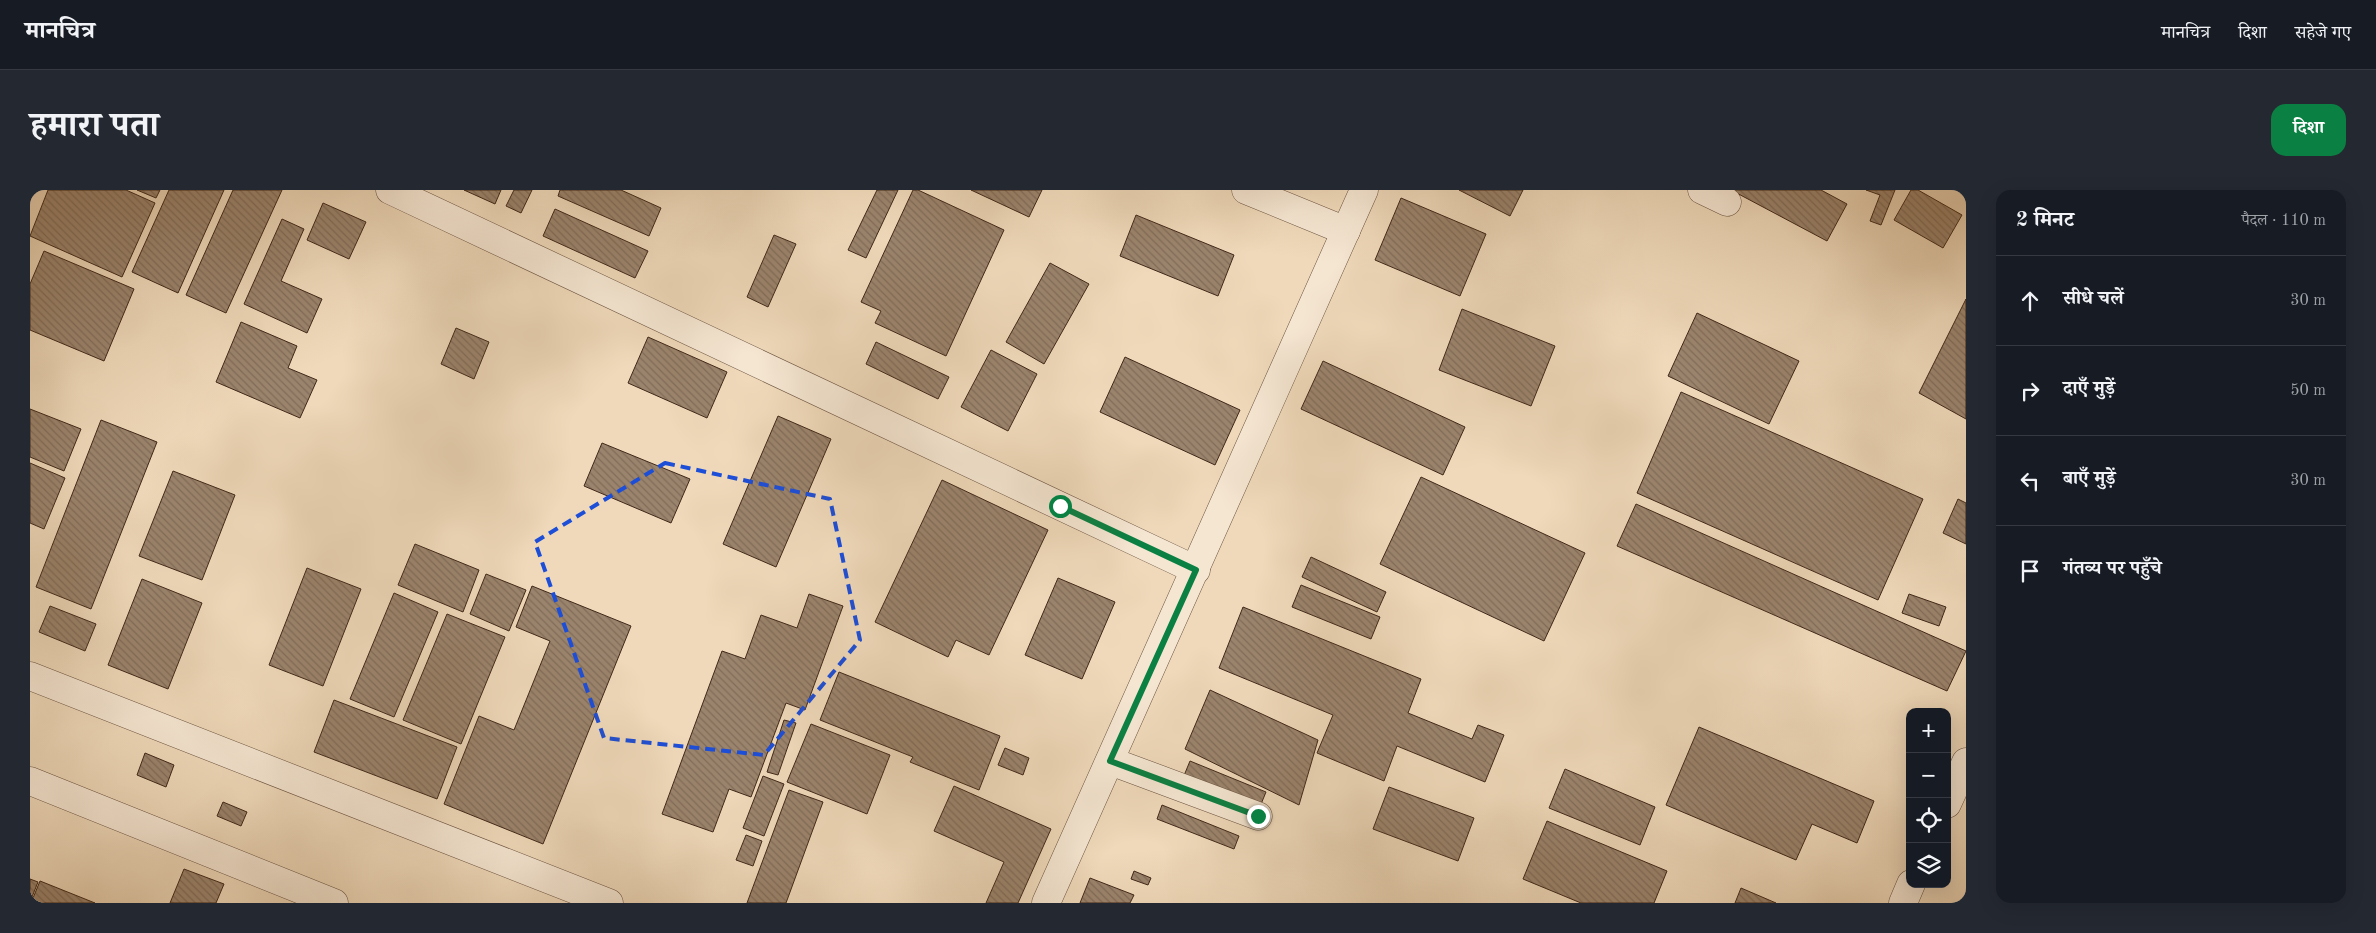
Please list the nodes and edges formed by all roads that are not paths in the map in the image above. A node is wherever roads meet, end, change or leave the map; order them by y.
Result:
1 (390, 190) edge
2 (1246, 190) edge
3 (1364, 190) edge
4 (1702, 190) edge
5 (1727, 202) dead end
6 (1346, 231) junction
7 (1196, 570) junction
8 (30, 676) edge
9 (1110, 761) junction
10 (1966, 762) edge
11 (30, 781) edge
12 (1950, 798) edge
13 (1258, 816) dead end
14 (1909, 888) edge
15 (334, 903) edge
16 (609, 903) edge
17 (1046, 903) edge
18 (1902, 903) edge

1 - 7 street
2 - 6 street
3 - 6 street
4 - 5 street
6 - 7 street
7 - 9 street
8 - 16 street
9 - 13 street
9 - 17 street
10 - 12 street
11 - 15 street
14 - 18 street

